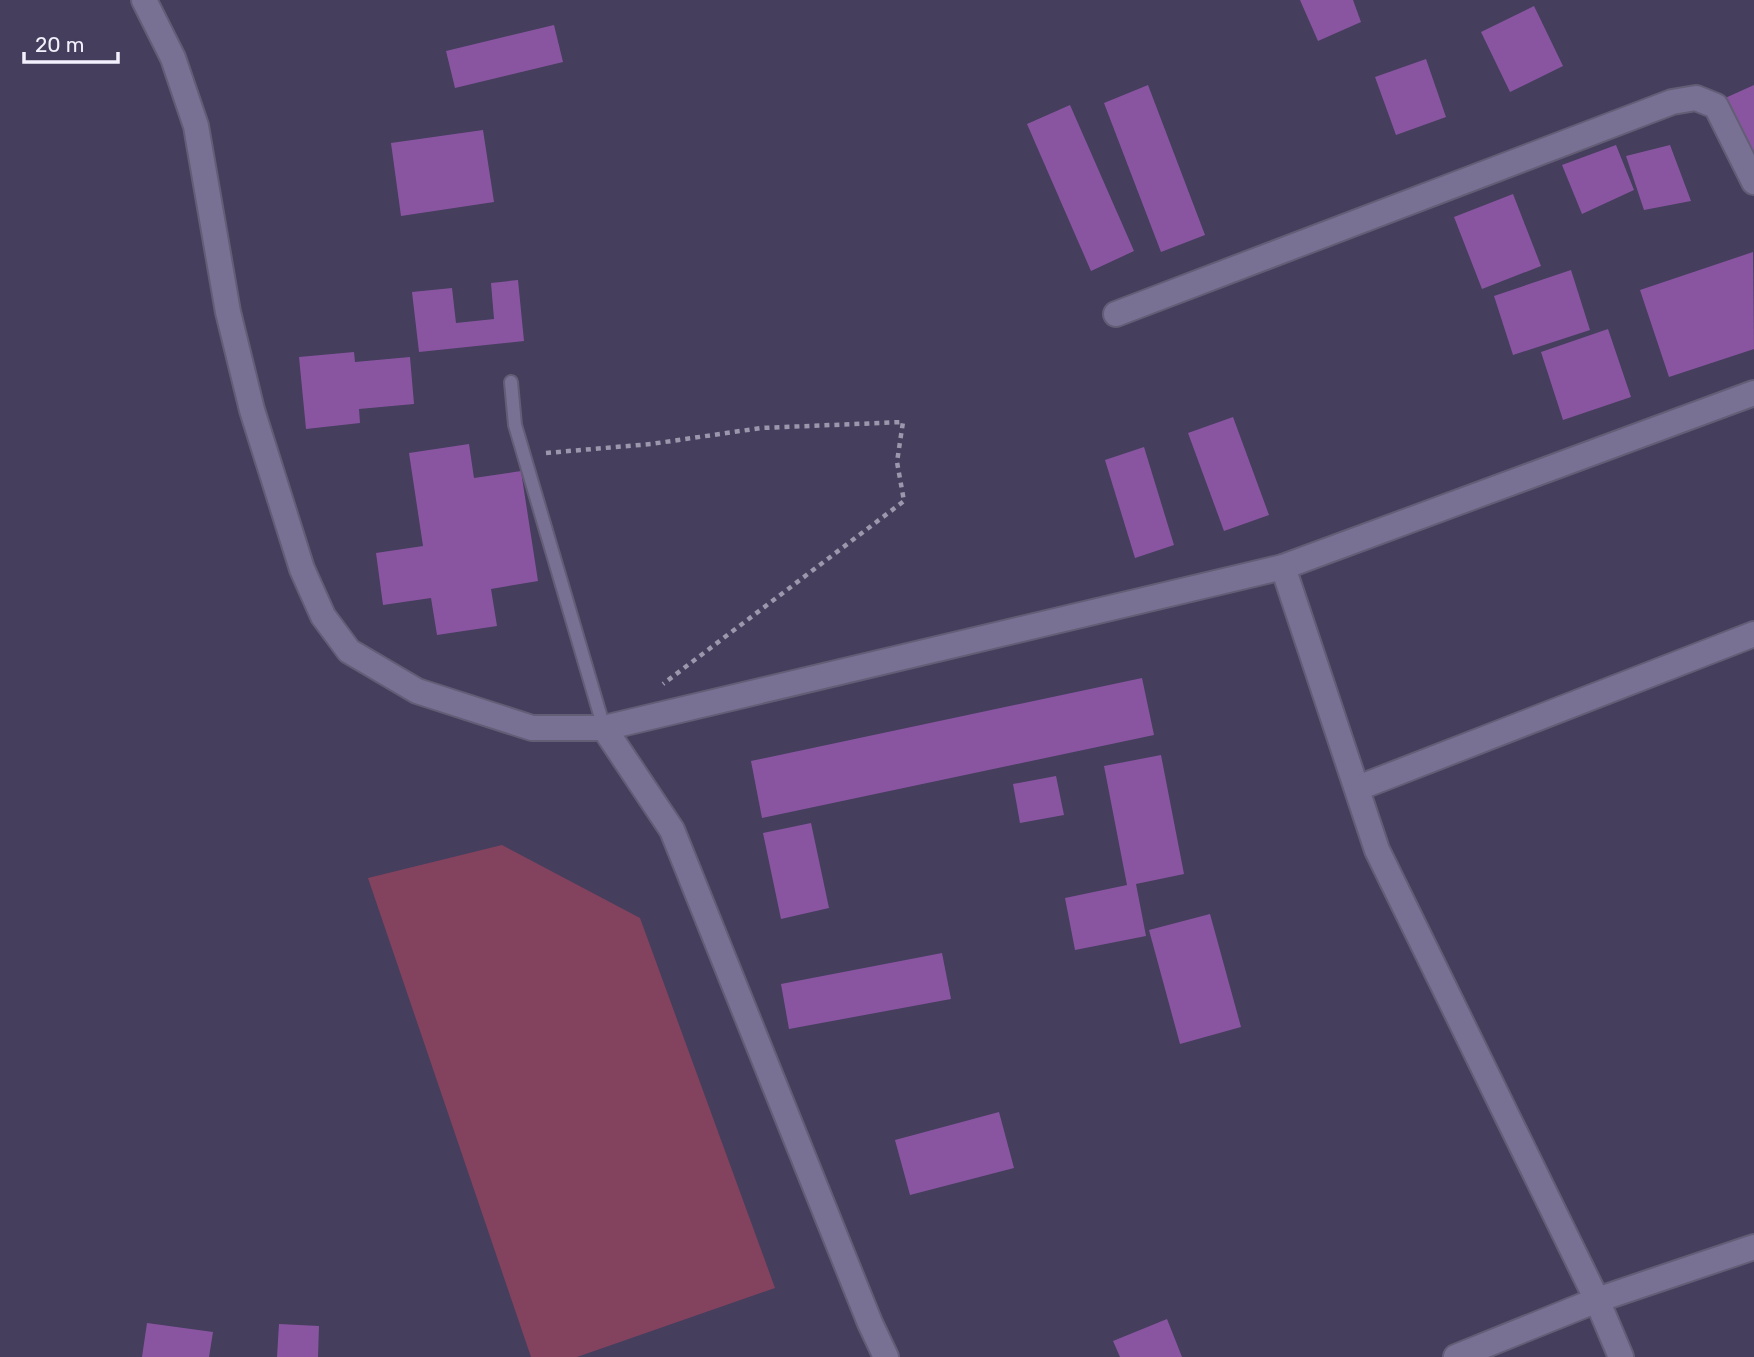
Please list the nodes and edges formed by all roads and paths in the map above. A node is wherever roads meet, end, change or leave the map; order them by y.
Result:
1 (144, 0) edge
2 (1754, 182) edge
3 (1116, 314) dead end
4 (511, 382) dead end
5 (1754, 393) edge
6 (567, 450) dead end
7 (1283, 567) junction
8 (1754, 634) edge
9 (660, 686) dead end
10 (604, 728) junction
11 (1358, 788) junction
12 (1754, 1247) edge
13 (1597, 1300) junction
14 (870, 1323) junction
15 (869, 1357) edge
16 (886, 1357) edge
17 (1456, 1357) edge
18 (1621, 1357) edge

1 - 10 street
2 - 3 street
4 - 10 lane
5 - 7 street
6 - 9 path
7 - 10 street
7 - 11 street
8 - 11 street
10 - 14 street
11 - 13 street
12 - 13 street
13 - 17 street
13 - 18 street
14 - 15 street
14 - 16 street

